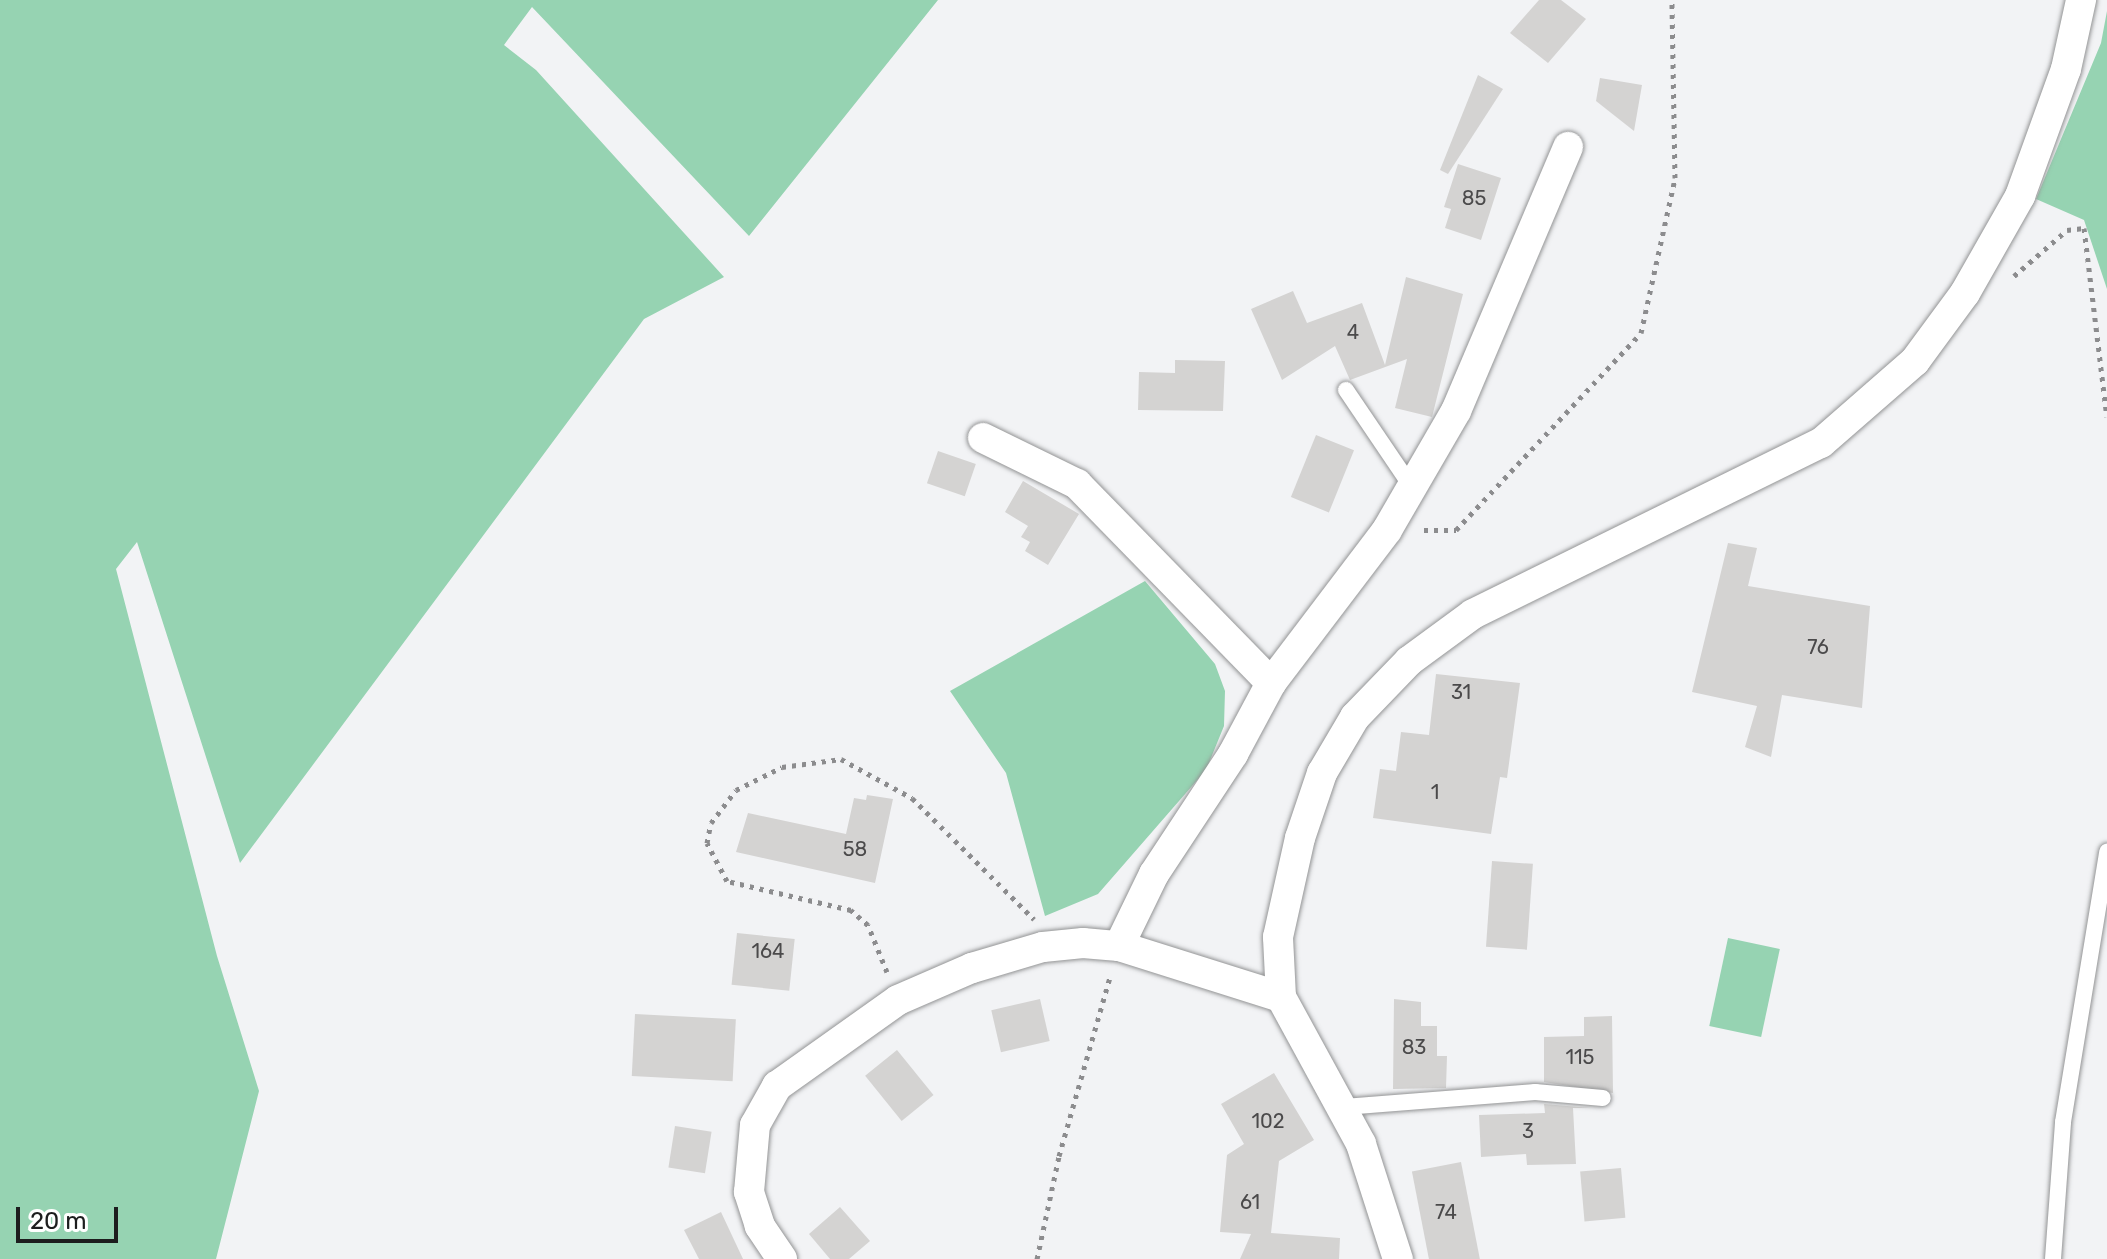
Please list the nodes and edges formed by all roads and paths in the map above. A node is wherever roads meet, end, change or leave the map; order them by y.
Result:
1 (1672, 0) edge
2 (2081, 0) edge
3 (1568, 147) dead end
4 (2001, 287) dead end
5 (1346, 390) dead end
6 (2107, 417) edge
7 (983, 438) dead end
8 (1413, 489) junction
9 (1387, 530) junction
10 (1271, 683) junction
11 (2107, 852) edge
12 (1119, 946) junction
13 (1043, 947) junction
14 (1281, 997) junction
15 (898, 1000) junction
16 (1603, 1098) dead end
17 (1344, 1107) junction
18 (782, 1259) edge
19 (1037, 1259) edge
20 (1398, 1259) edge
21 (2053, 1259) edge

1 - 9 path
2 - 14 street
3 - 8 street
4 - 6 path
5 - 8 lane
7 - 10 street
8 - 9 street
9 - 10 street
10 - 12 street
11 - 21 lane
12 - 13 street
12 - 14 street
12 - 19 path
13 - 15 street
13 - 15 path
14 - 17 street
15 - 18 street
16 - 17 lane
17 - 20 street

